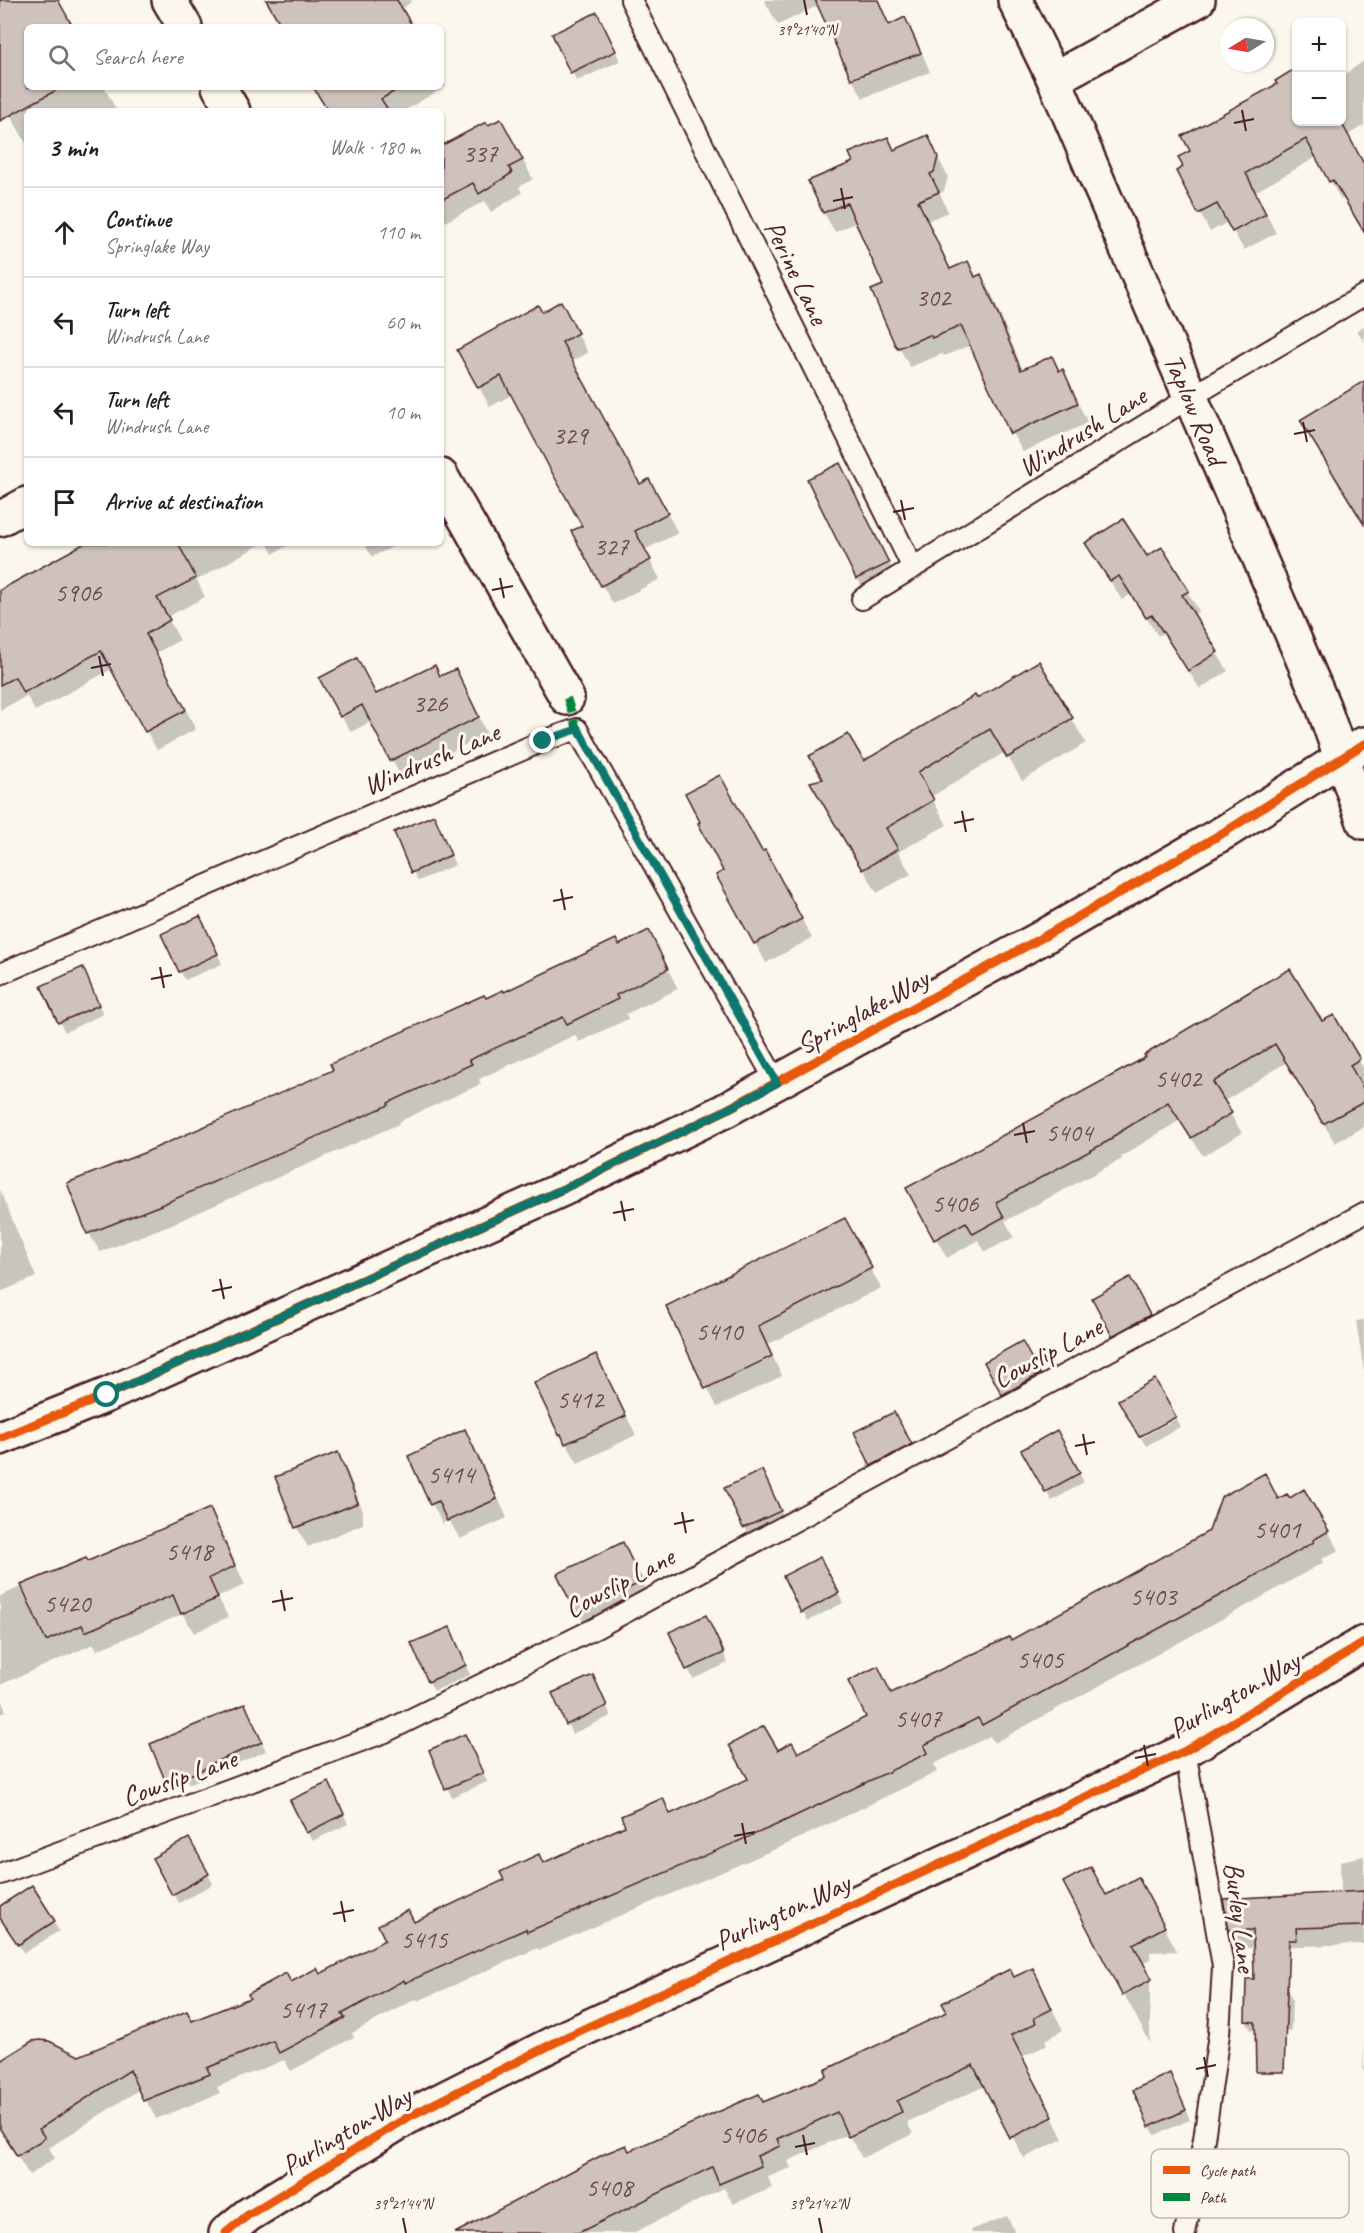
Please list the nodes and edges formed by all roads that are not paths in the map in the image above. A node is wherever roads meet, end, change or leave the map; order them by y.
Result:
1 (169, 0) edge
2 (631, 0) edge
3 (1015, 0) edge
4 (1198, 0) edge
5 (183, 24) edge
6 (1054, 79) junction
7 (221, 90) edge
8 (231, 108) edge
9 (1364, 295) edge
10 (1189, 398) junction
11 (444, 481) edge
12 (24, 506) edge
13 (0, 519) edge
14 (913, 568) junction
15 (862, 599) dead end
16 (567, 698) dead end
17 (1353, 752) edge
18 (1364, 822) edge
19 (0, 974) edge
20 (777, 1083) junction
21 (1364, 1213) edge
22 (0, 1438) edge
23 (1364, 1643) edge
24 (1185, 1751) junction
25 (0, 1874) edge
26 (1202, 2149) edge
27 (1188, 2218) edge
28 (226, 2233) edge
29 (1185, 2233) edge

1 - 5 street
2 - 14 lane, Perine Lane
3 - 6 street, Taplow Road
4 - 6 street
6 - 10 street, Taplow Road
7 - 8 street
9 - 10 lane, Windrush Lane
10 - 14 lane, Windrush Lane
10 - 17 street, Taplow Road
11 - 16 street
12 - 13 street
14 - 15 lane, Windrush Lane
17 - 18 street, Taplow Road
17 - 20 street, Springlake Way
19 - 20 lane, Windrush Lane
20 - 22 street, Springlake Way
21 - 25 lane, Cowslip Lane
23 - 24 street, Purlington Way
24 - 26 lane, Burley Lane
24 - 28 street, Purlington Way
27 - 29 lane, Burley Lane

